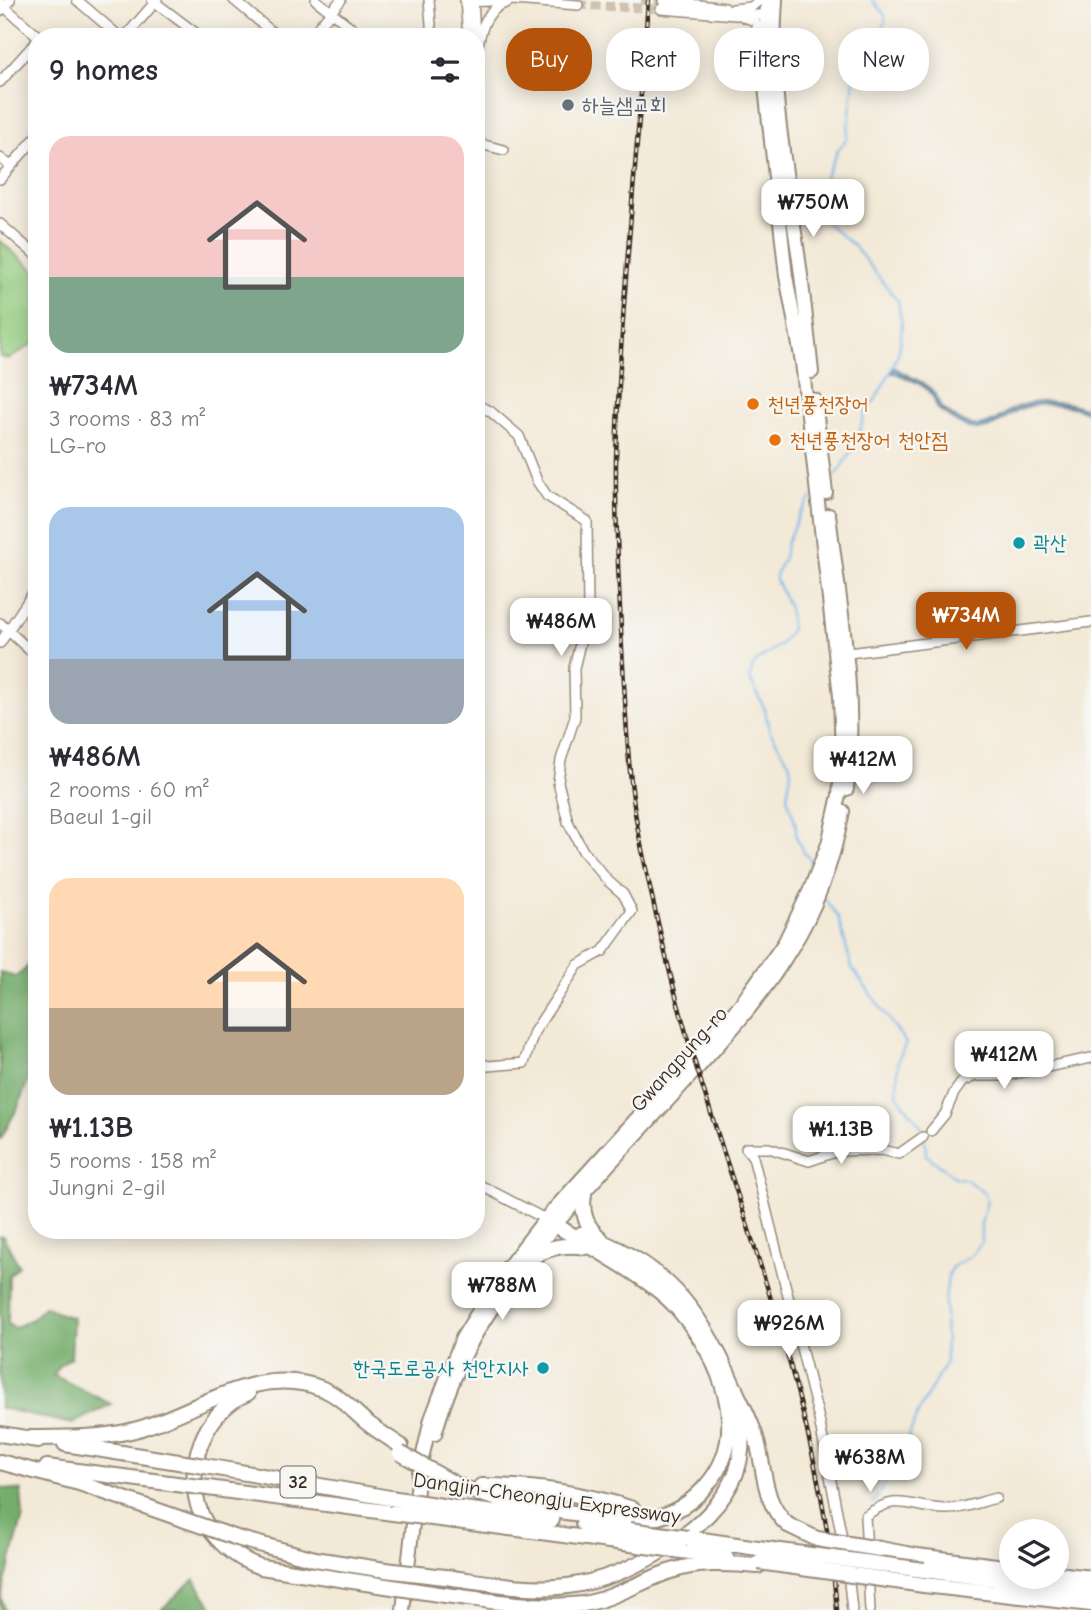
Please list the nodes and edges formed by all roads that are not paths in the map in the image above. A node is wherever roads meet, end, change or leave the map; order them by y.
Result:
1 (77, 0) edge
2 (234, 0) edge
3 (316, 0) edge
4 (341, 0) edge
5 (429, 0) edge
6 (155, 1) edge
7 (469, 1) edge
8 (513, 1) edge
9 (4, 5) edge
10 (578, 5) dead end
11 (662, 5) tunnel mouth
12 (770, 7) edge
13 (331, 12) junction
14 (734, 12) junction
15 (110, 28) edge
16 (132, 28) edge
17 (183, 28) edge
18 (267, 28) edge
19 (318, 28) edge
20 (351, 28) edge
21 (431, 28) edge
22 (468, 28) edge
23 (474, 28) edge
24 (482, 28) edge
25 (758, 28) edge
26 (768, 28) edge
27 (28, 29) edge
28 (28, 50) edge
29 (0, 82) edge
30 (766, 91) edge
31 (485, 145) edge
32 (28, 146) edge
33 (504, 150) dead end
34 (0, 158) edge
35 (11, 166) junction
36 (0, 179) edge
37 (0, 224) edge
38 (28, 248) edge
39 (485, 409) edge
40 (819, 469) junction
41 (28, 601) edge
42 (1091, 622) edge
43 (0, 623) edge
44 (9, 631) junction
45 (0, 643) edge
46 (28, 649) edge
47 (841, 654) junction
48 (1091, 1058) edge
49 (485, 1065) edge
50 (485, 1188) edge
51 (584, 1194) junction
52 (550, 1222) junction
53 (614, 1247) junction
54 (592, 1248) junction
55 (527, 1260) junction
56 (286, 1382) junction
57 (735, 1388) junction
58 (0, 1434) edge
59 (31, 1438) junction
60 (0, 1461) edge
61 (455, 1480) junction
62 (705, 1487) junction
63 (996, 1497) dead end
64 (455, 1514) junction
65 (917, 1554) junction
66 (758, 1559) junction
67 (999, 1560) edge
68 (999, 1566) edge
69 (1069, 1568) edge
70 (1091, 1571) edge
71 (1069, 1575) edge
72 (382, 1577) junction
73 (1091, 1578) edge
74 (444, 1585) junction
75 (1091, 1591) edge
76 (1091, 1604) edge
77 (403, 1610) edge
78 (411, 1610) edge
79 (852, 1610) edge
80 (870, 1610) edge

1 - 15 street
2 - 18 street
3 - 13 street
4 - 13 street
5 - 21 street
6 - 16 street
6 - 17 street
7 - 8 street
7 - 22 street
7 - 23 street
8 - 10 street
8 - 24 street
9 - 27 street
11 - 14 street
12 - 14 street
12 - 26 main road
12 - 40 main road
13 - 19 street
13 - 20 street
14 - 25 street
28 - 29 street
30 - 40 main road
31 - 33 street
32 - 35 street
34 - 35 street
35 - 36 street
37 - 38 street
39 - 49 street
40 - 47 main road, Gwangpung-ro
41 - 44 street
42 - 47 street
43 - 44 street
44 - 45 street
44 - 46 street
47 - 51 main road, Gwangpung-ro
47 - 52 main road, Gwangpung-ro
48 - 79 street
50 - 52 street
51 - 52 main road, Gwangpung-ro
51 - 53 highway
52 - 53 highway
52 - 54 highway
52 - 55 main road, Gwangpung-ro
52 - 77 main road, Gwangpung-ro
53 - 57 highway
54 - 55 highway
54 - 62 highway
55 - 78 main road, Gwangpung-ro
56 - 59 highway
56 - 61 highway
56 - 72 highway
57 - 65 highway, bridge
57 - 74 highway
58 - 59 highway, Dangjin-Cheongju Expressway / 32
59 - 64 highway, Dangjin-Cheongju Expressway / 32, bridge
60 - 64 highway, Dangjin-Cheongju Expressway / 32, bridge
60 - 72 highway, bridge
61 - 62 highway
61 - 62 highway
63 - 80 street
64 - 66 highway, Dangjin-Cheongju Expressway / 32, bridge
65 - 67 highway
65 - 68 highway
66 - 74 highway
66 - 75 highway, Dangjin-Cheongju Expressway / 32, bridge
66 - 76 highway, bridge
69 - 70 highway
71 - 73 highway
72 - 74 highway, bridge

